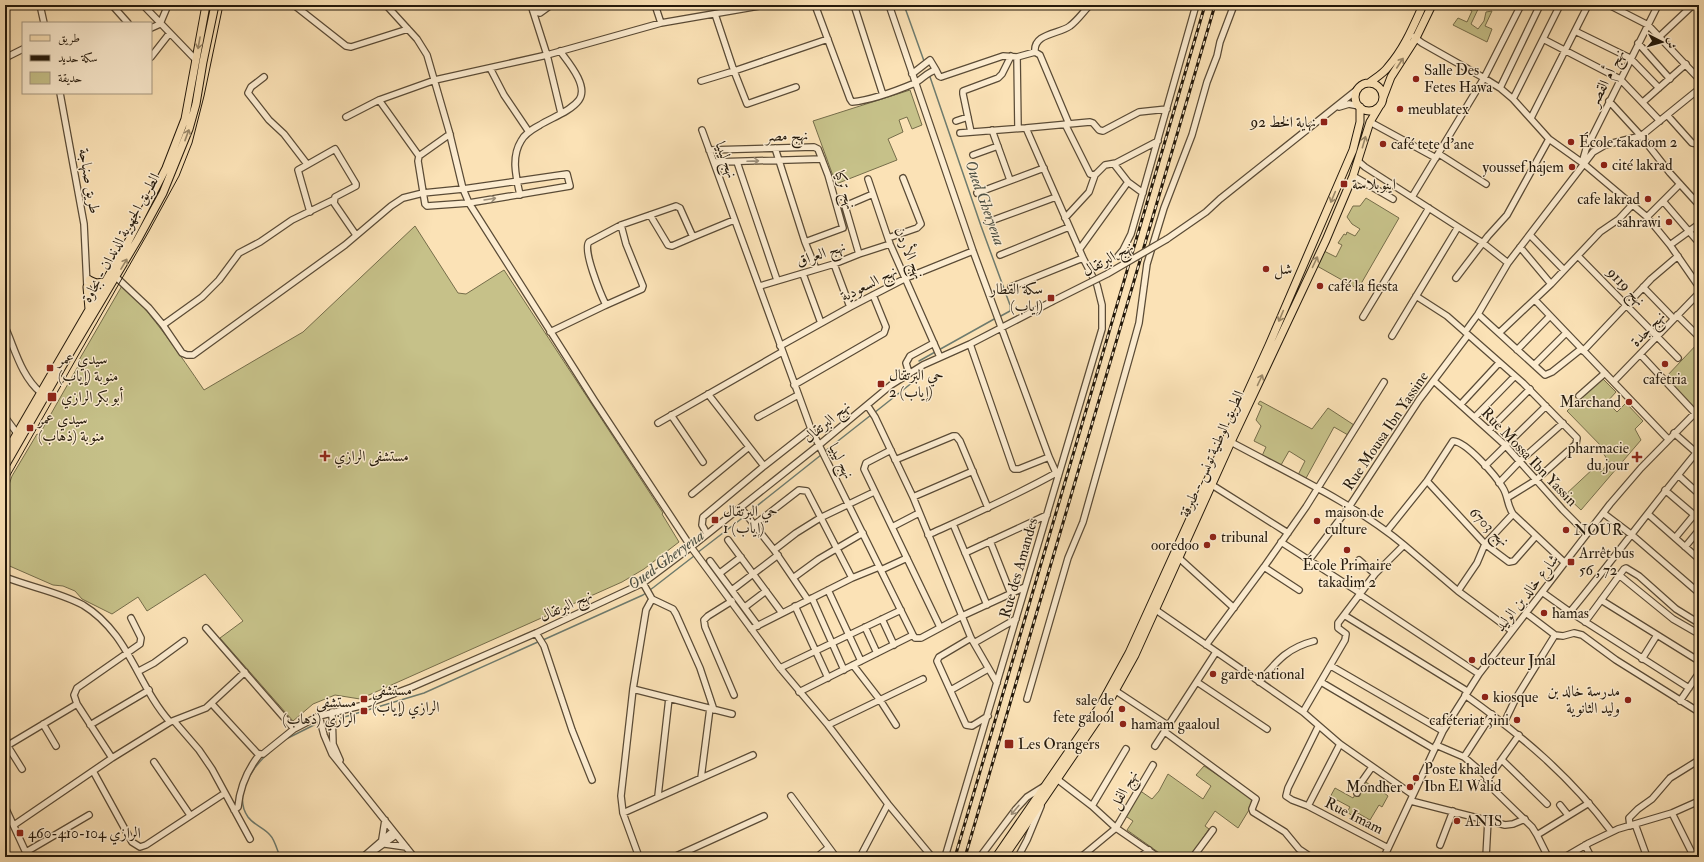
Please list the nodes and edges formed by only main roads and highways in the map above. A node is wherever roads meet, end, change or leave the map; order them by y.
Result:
1 (206, 5) edge
2 (215, 5) edge
3 (1423, 5) edge
4 (1432, 5) edge
5 (1413, 36) junction
6 (1369, 83) junction
7 (1383, 98) junction
8 (1359, 106) junction
9 (1379, 107) junction
10 (105, 282) junction
11 (100, 297) junction
12 (89, 309) junction
13 (19, 436) junction
14 (5, 454) edge
15 (5, 466) edge
16 (996, 857) edge
17 (1004, 857) edge

1 -> 10 main road, الطريق الجهوية الدندان - بجاوة
11 -> 2 main road, الطريق الجهوية الدندان - بجاوة
3 - 5 main road
4 - 5 main road
5 - 6 main road
7 -> 5 main road
6 - 7 main road
6 - 8 main road
7 - 9 main road
8 - 9 main road
8 -> 16 main road, الطريق الوطنية تونس - طبرقة
17 -> 9 main road, الطريق الوطنية تونس - طبرقة
10 - 11 main road, الطريق الجهوية الدندان - بجاوة
10 - 12 main road
11 - 12 main road, الطريق الجهوية الدندان - بجاوة
11 - 13 main road, الطريق الجهوية الدندان - بجاوة
12 - 13 main road, الطريق الجهوية الدندان - بجاوة
13 - 14 main road, الطريق الجهوية الدندان - بجاوة
13 - 15 main road, الطريق الجهوية الدندان - بجاوة

